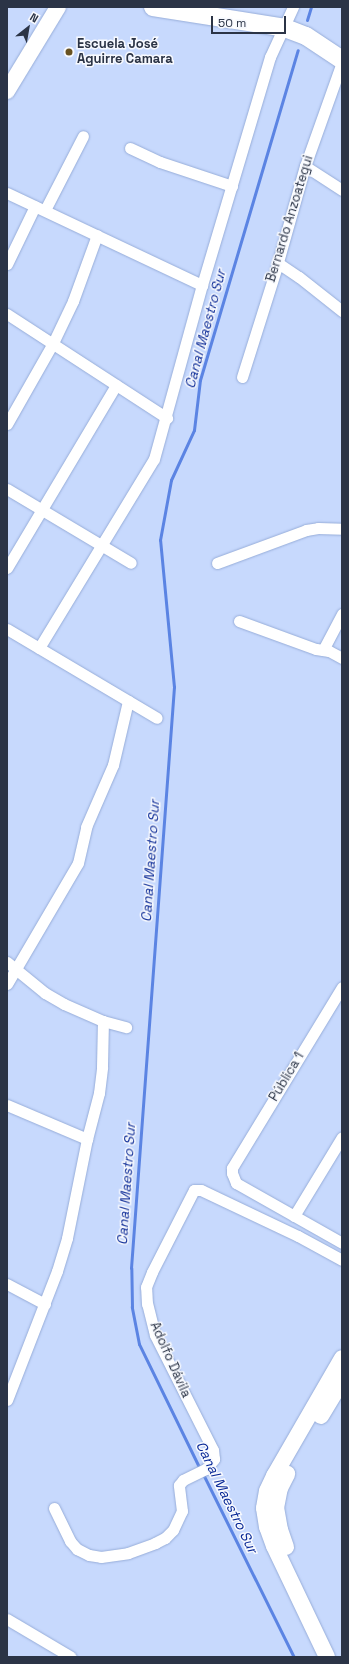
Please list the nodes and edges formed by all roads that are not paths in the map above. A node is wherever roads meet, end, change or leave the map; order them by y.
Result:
1 (58, 7) edge
2 (153, 7) edge
3 (293, 7) edge
4 (285, 28) junction
5 (342, 61) edge
6 (7, 91) edge
7 (82, 136) dead end
8 (130, 148) dead end
9 (306, 166) junction
10 (232, 186) junction
11 (342, 190) edge
12 (7, 193) edge
13 (40, 208) junction
14 (97, 235) junction
15 (278, 263) junction
16 (7, 264) edge
17 (202, 286) junction
18 (342, 312) edge
19 (7, 314) edge
20 (53, 343) junction
21 (242, 377) dead end
22 (116, 385) junction
23 (167, 418) junction
24 (7, 424) edge
25 (7, 489) edge
26 (42, 510) junction
27 (342, 529) edge
28 (102, 546) junction
29 (131, 563) dead end
30 (217, 563) dead end
31 (7, 568) edge
32 (342, 614) edge
33 (240, 621) dead end
34 (7, 629) edge
35 (39, 648) junction
36 (323, 650) junction
37 (342, 658) edge
38 (128, 701) junction
39 (156, 718) dead end
40 (7, 962) edge
41 (16, 968) junction
42 (7, 984) edge
43 (342, 987) edge
44 (103, 1021) junction
45 (126, 1027) dead end
46 (7, 1105) edge
47 (342, 1137) edge
48 (87, 1139) junction
49 (294, 1216) junction
50 (342, 1243) edge
51 (342, 1260) edge
52 (7, 1284) edge
53 (45, 1304) junction
54 (342, 1358) edge
55 (342, 1381) edge
56 (7, 1400) edge
57 (54, 1508) dead end
58 (7, 1619) edge
59 (71, 1657) edge
60 (327, 1657) edge
61 (339, 1657) edge

1 - 6 main road
2 - 4 main road
3 - 4 street
4 - 5 main road
4 - 10 street
5 - 9 street, Bernardo Anzoategui
7 - 13 street
8 - 10 street
9 - 11 street
9 - 15 street, Bernardo Anzoategui
10 - 17 street
12 - 13 street
13 - 14 street
13 - 16 street
14 - 17 street
14 - 20 street
15 - 18 street
15 - 21 street, Bernardo Anzoategui
17 - 23 street
19 - 20 street
20 - 22 street
20 - 24 street
22 - 23 street
22 - 26 street
23 - 28 street
25 - 26 street
26 - 28 street
26 - 31 street
27 - 30 street
28 - 29 street
28 - 35 street
32 - 36 street
33 - 36 street
34 - 35 street
35 - 38 street
36 - 37 street
38 - 39 street
38 - 41 street
40 - 41 street
41 - 42 street
41 - 44 street
43 - 49 street, Pública 1
44 - 45 street
44 - 48 street
46 - 48 street
47 - 49 street
48 - 53 street
49 - 50 street
51 - 57 street, Adolfo Dávila
52 - 53 street
53 - 56 street
54 - 60 main road
55 - 61 main road
58 - 59 street

